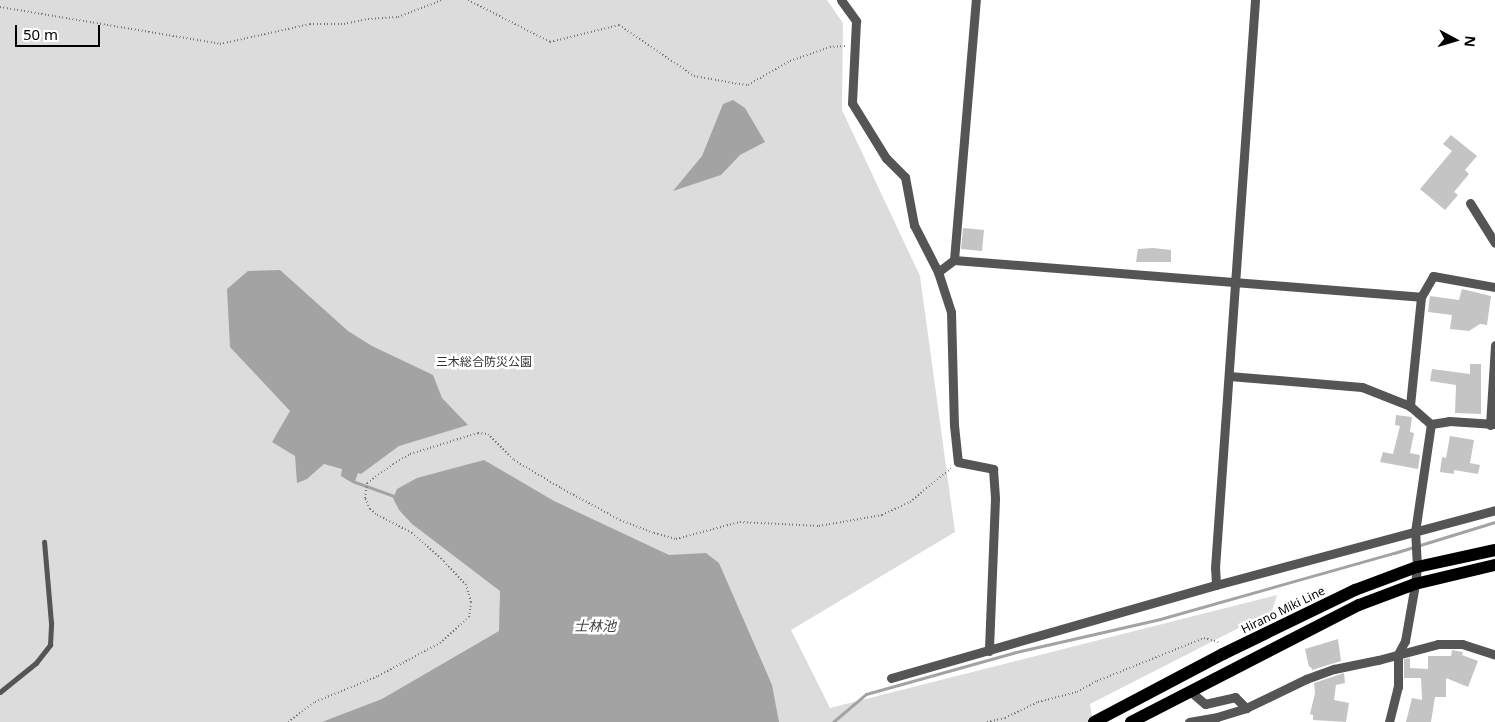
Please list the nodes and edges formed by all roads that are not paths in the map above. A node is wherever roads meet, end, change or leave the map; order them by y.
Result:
1 (841, 0) edge
2 (976, 0) edge
3 (1254, 0) edge
4 (1470, 203) dead end
5 (1495, 243) edge
6 (954, 260) junction
7 (938, 272) junction
8 (1235, 281) junction
9 (1495, 287) edge
10 (1422, 297) junction
11 (1495, 345) edge
12 (1229, 376) junction
13 (1410, 406) junction
14 (1431, 424) junction
15 (1492, 425) edge
16 (1495, 510) edge
17 (1415, 532) junction
18 (44, 542) dead end
19 (1495, 550) edge
20 (1495, 565) edge
21 (1417, 567) junction
22 (1216, 584) junction
23 (1416, 584) junction
24 (989, 651) junction
25 (1398, 654) junction
26 (1495, 655) edge
27 (891, 678) dead end
28 (0, 692) edge
29 (1190, 692) junction
30 (1246, 708) junction
31 (1094, 722) edge
32 (1131, 722) edge
33 (1189, 722) edge
34 (1389, 722) edge

1 - 7 street
2 - 6 street
3 - 8 street
4 - 5 street
6 - 7 street
6 - 8 street
7 - 24 street
8 - 10 street
8 - 12 street
9 - 10 street
10 - 13 street
11 - 15 street
12 - 13 street
12 - 22 street
13 - 14 street
14 - 15 street
14 - 17 street
16 - 17 street
17 - 21 street
17 - 22 street
18 - 28 lane
19 - 21 main road, Hirano Miki Line
20 - 23 main road
21 - 23 street
21 - 31 main road, Hirano Miki Line
22 - 24 street
23 - 25 street
23 - 29 main road
24 - 27 street
25 - 26 street
25 - 30 street
25 - 34 street
29 - 30 street
29 - 32 main road
30 - 33 street

